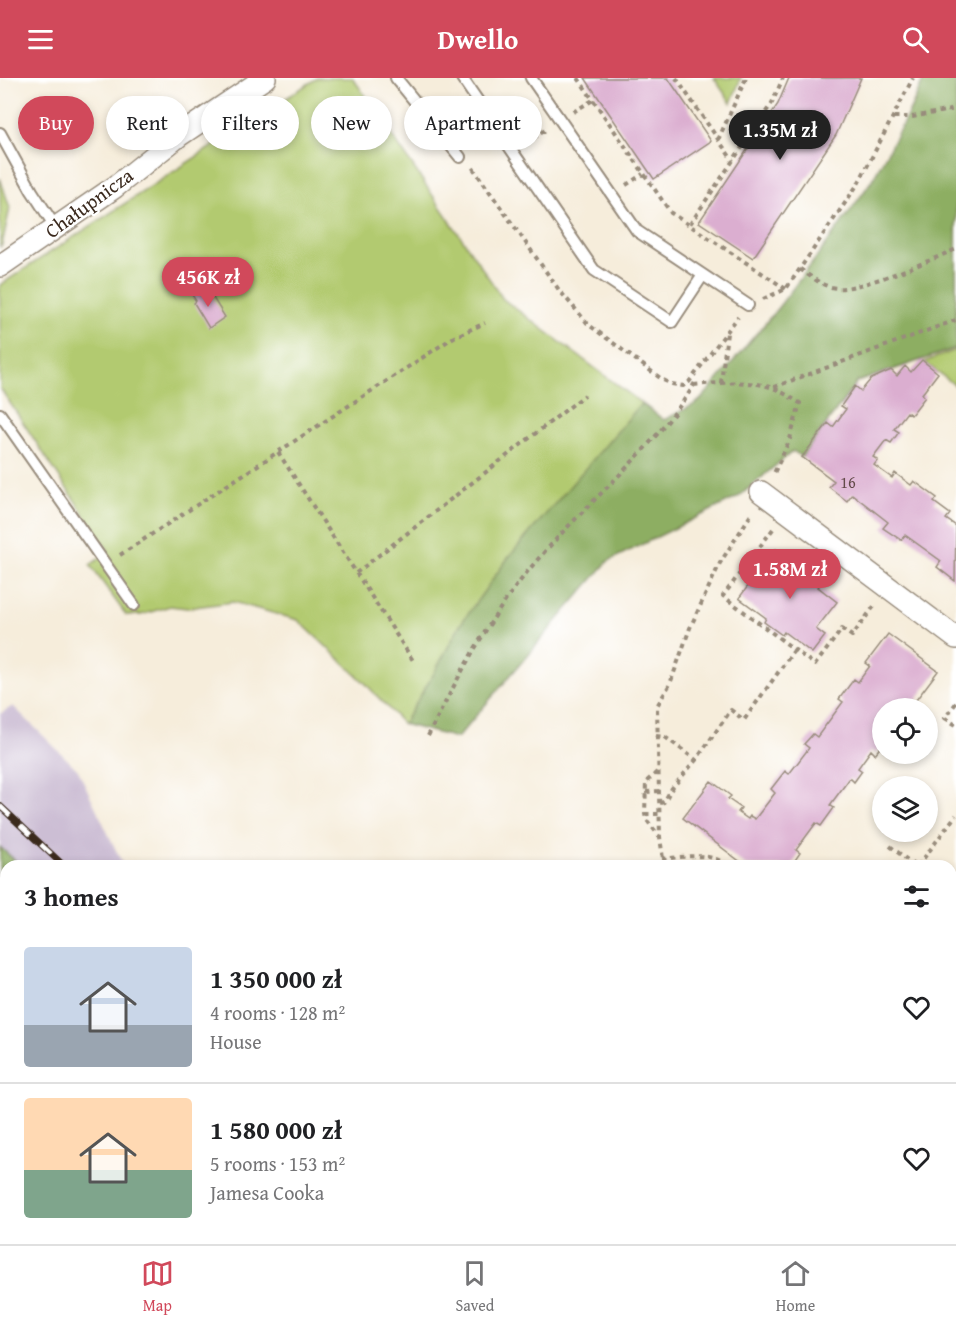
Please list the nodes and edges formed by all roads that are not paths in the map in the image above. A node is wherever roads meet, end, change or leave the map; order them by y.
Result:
1 (266, 78) edge
2 (396, 78) edge
3 (462, 78) edge
4 (531, 78) edge
5 (0, 133) edge
6 (460, 157) road end
7 (56, 228) junction
8 (0, 266) edge
9 (703, 275) junction
10 (748, 305) road end
11 (0, 414) edge
12 (761, 492) road end
13 (134, 605) dead end
14 (956, 638) edge

1 - 7 street, Chałupnicza
2 - 6 lane
3 - 9 lane
4 - 9 lane
5 - 7 lane
7 - 8 street, Chałupnicza
9 - 10 lane
11 - 13 lane
12 - 14 street

